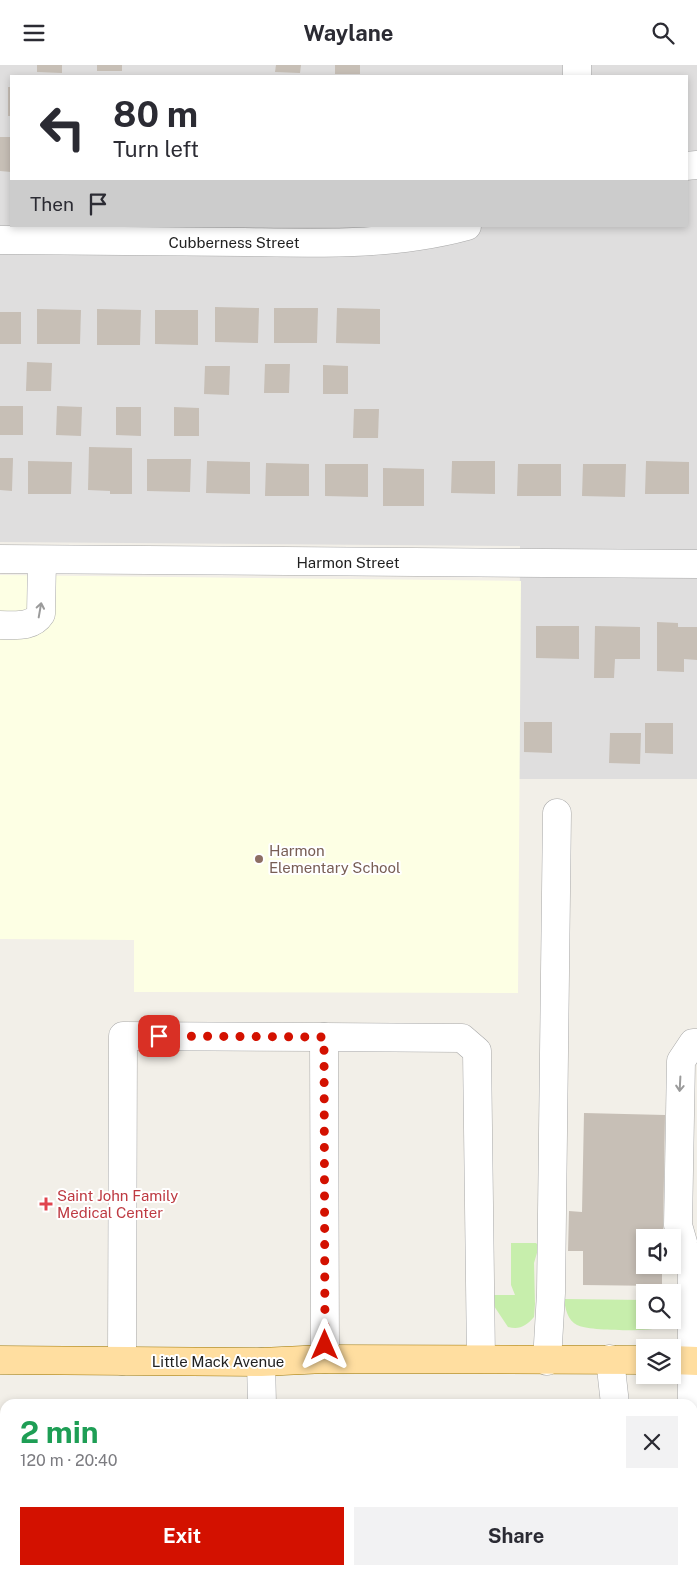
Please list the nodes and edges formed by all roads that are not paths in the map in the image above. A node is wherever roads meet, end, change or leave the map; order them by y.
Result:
1 (463, 227) edge
2 (0, 240) edge
3 (0, 559) edge
4 (42, 560) junction
5 (697, 564) edge
6 (0, 625) edge
7 (557, 813) dead end
8 (324, 1037) junction
9 (696, 1042) edge
10 (695, 1259) edge
11 (326, 1359) junction
12 (480, 1359) junction
13 (610, 1359) junction
14 (0, 1360) edge
15 (636, 1360) edge
16 (122, 1361) junction
17 (547, 1361) junction
18 (687, 1361) edge
19 (262, 1362) junction
20 (262, 1399) edge
21 (614, 1399) edge
22 (691, 1399) edge

1 - 2 street, Cubberness Street
3 - 4 street, Harmon Street
4 - 5 street, Harmon Street
6 -> 4 street
7 - 17 street
8 - 11 street
8 - 12 street
8 - 16 street
9 -> 10 street
10 - 18 street
11 - 12 main road, Little Mack Avenue
11 - 19 main road, Little Mack Avenue
12 - 17 main road, Little Mack Avenue
13 - 15 main road, Little Mack Avenue
13 - 17 main road, Little Mack Avenue
13 - 21 street
14 - 16 main road, Little Mack Avenue
16 - 19 main road, Little Mack Avenue
18 - 22 street
19 - 20 street

